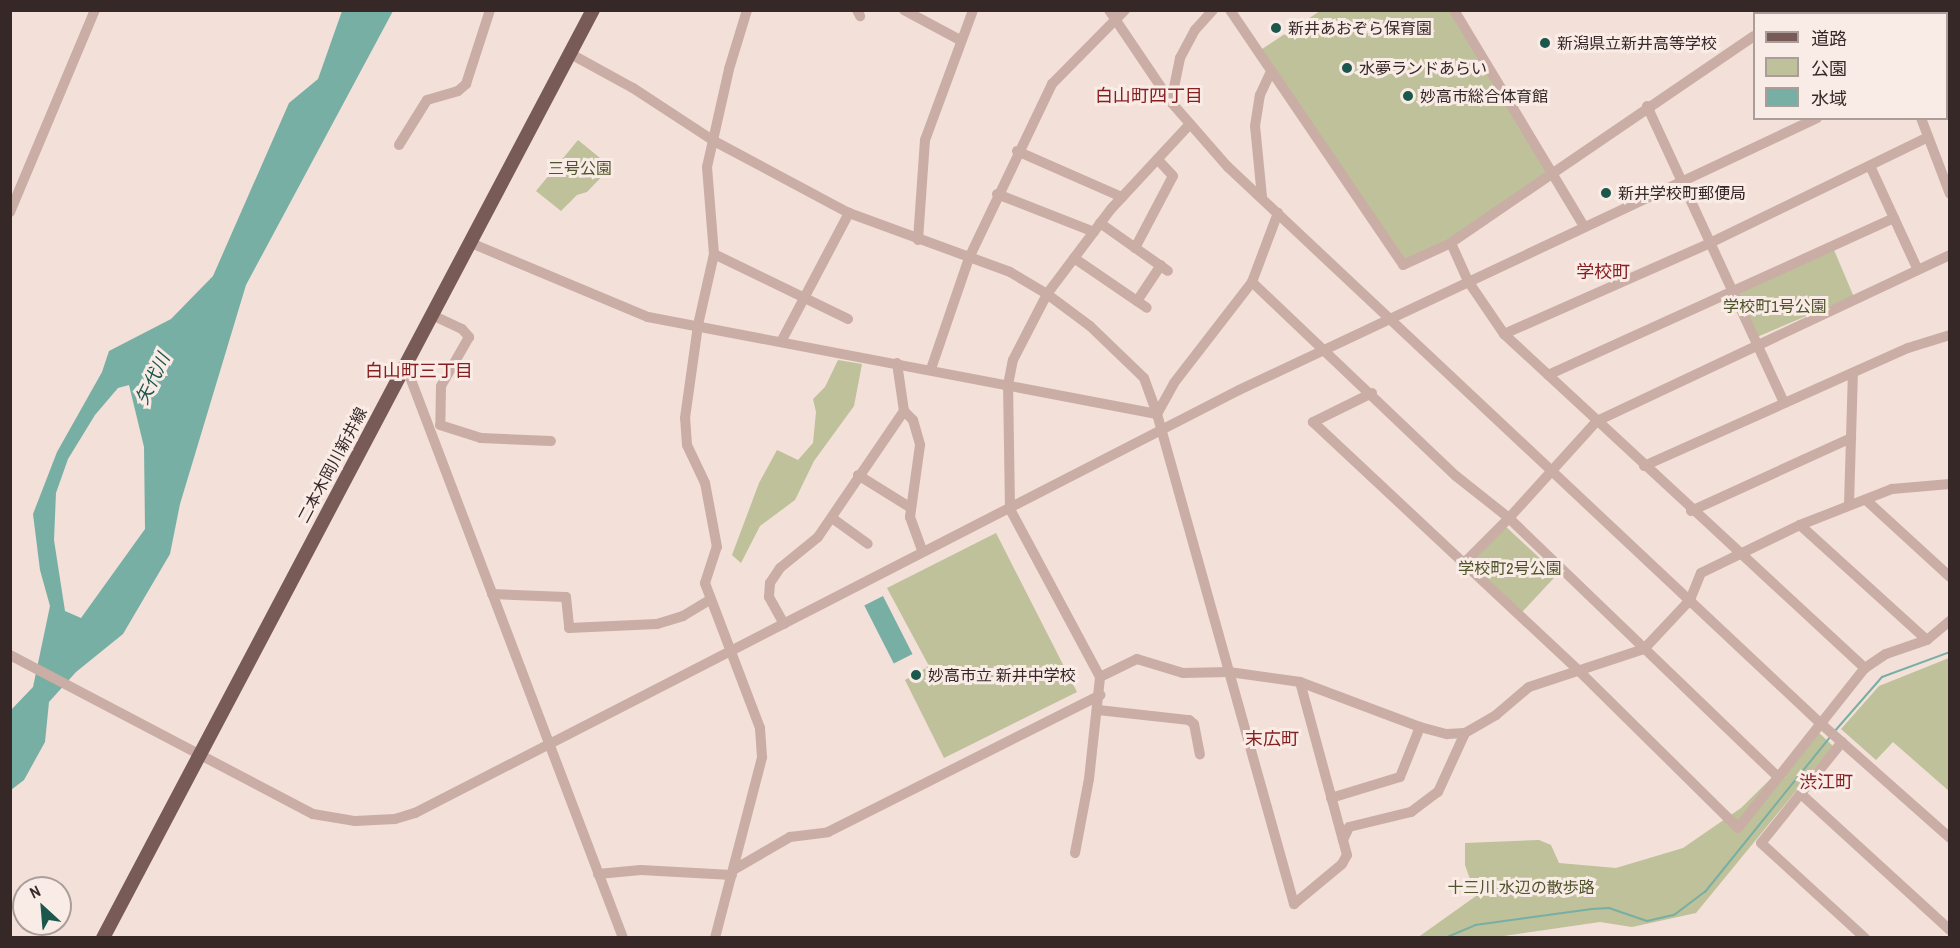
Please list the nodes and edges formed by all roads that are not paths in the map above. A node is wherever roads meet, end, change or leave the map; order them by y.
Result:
1 (95, 10) edge
2 (490, 10) edge
3 (593, 10) edge
4 (747, 10) edge
5 (904, 10) edge
6 (974, 10) edge
7 (1125, 10) edge
8 (1213, 10) edge
9 (1230, 10) edge
10 (1454, 10) edge
11 (1112, 15) edge
12 (1753, 37) edge
13 (960, 40) junction
14 (569, 53) junction
15 (1270, 74) junction
16 (1171, 102) junction
17 (1647, 106) junction
18 (1811, 120) edge
19 (1922, 120) edge
20 (1190, 124) junction
21 (1928, 137) junction
22 (714, 141) junction
23 (399, 145) dead end
24 (1017, 151) junction
25 (1157, 159) junction
26 (1871, 168) junction
27 (1551, 174) junction
28 (1680, 182) junction
29 (998, 194) junction
30 (1950, 194) edge
31 (1122, 197) junction
32 (1262, 197) junction
33 (10, 212) edge
34 (849, 213) junction
35 (1278, 213) junction
36 (1894, 218) junction
37 (1584, 226) junction
38 (1097, 228) junction
39 (918, 240) junction
40 (471, 243) junction
41 (1451, 243) junction
42 (1710, 243) junction
43 (1135, 248) junction
44 (714, 254) junction
45 (1950, 255) edge
46 (969, 258) junction
47 (1074, 258) junction
48 (1918, 270) junction
49 (1468, 281) junction
50 (1252, 282) junction
51 (1732, 293) junction
52 (1047, 294) junction
53 (803, 297) junction
54 (1137, 301) junction
55 (1147, 308) dead end
56 (432, 315) junction
57 (1387, 318) junction
58 (848, 319) dead end
59 (698, 326) junction
60 (1504, 334) junction
61 (1950, 335) edge
62 (782, 340) junction
63 (1757, 346) junction
64 (1325, 350) junction
65 (897, 363) junction
66 (405, 364) junction
67 (931, 369) junction
68 (1853, 373) junction
69 (1548, 375) junction
70 (1008, 385) junction
71 (1372, 393) junction
72 (1784, 403) junction
73 (904, 411) junction
74 (1157, 414) junction
75 (1597, 421) junction
76 (434, 428) junction
77 (1160, 429) junction
78 (1851, 438) junction
79 (551, 441) dead end
80 (1644, 466) junction
81 (1552, 470) junction
82 (858, 475) junction
83 (1950, 484) edge
84 (1866, 500) junction
85 (1849, 505) junction
86 (911, 508) junction
87 (1010, 509) junction
88 (1691, 511) junction
89 (832, 518) junction
90 (1509, 518) junction
91 (1800, 525) junction
92 (868, 544) dead end
93 (923, 552) junction
94 (1743, 552) junction
95 (1462, 565) junction
96 (1950, 577) edge
97 (492, 594) junction
98 (710, 600) junction
99 (1690, 600) junction
100 (1950, 621) edge
101 (784, 624) junction
102 (1927, 640) junction
103 (1644, 649) junction
104 (728, 651) junction
105 (10, 655) edge
106 (1865, 668) junction
107 (1579, 671) junction
108 (1229, 672) junction
109 (1100, 677) junction
110 (1300, 682) junction
111 (1100, 695) junction
112 (1098, 710) junction
113 (1822, 724) junction
114 (1420, 727) junction
115 (1465, 733) junction
116 (1841, 740) junction
117 (550, 746) junction
118 (197, 754) junction
119 (1200, 754) dead end
120 (1778, 777) junction
121 (1801, 794) junction
122 (1331, 798) junction
123 (1946, 835) edge
124 (1343, 840) junction
125 (1075, 854) dead end
126 (733, 872) junction
127 (598, 874) junction
128 (1950, 930) edge
129 (103, 938) edge
130 (623, 938) edge
131 (715, 938) edge
132 (1865, 938) edge

1 - 33 street
2 - 23 street
3 - 14 main road, 二本木岡川新井線
4 - 22 street
5 - 13 street
6 - 13 street
7 - 11 street
8 - 16 street
9 - 15 street
10 - 27 street
11 - 16 street
11 - 24 street
12 - 17 street
13 - 39 street
14 - 22 street
14 - 40 main road, 二本木岡川新井線
15 - 32 street
15 - 41 street
16 - 20 street
17 - 27 street
17 - 28 street
18 - 28 street
19 - 21 street
20 - 25 street
20 - 32 street
21 - 26 street
21 - 30 street
22 - 34 street
22 - 44 street
24 - 29 street
24 - 31 street
25 - 31 street
25 - 43 street
26 - 36 street
26 - 42 street
27 - 37 street
27 - 41 street
28 - 37 street
28 - 42 street
29 - 38 street
29 - 46 street
31 - 38 street
32 - 35 street
34 - 39 street
34 - 53 street
35 - 50 street
35 - 57 street
36 - 48 street
36 - 51 street
37 - 49 street
38 - 43 street
38 - 47 street
39 - 46 street
40 - 56 main road, 二本木岡川新井線
40 - 59 street
41 - 49 street
42 - 51 street
42 - 60 street
43 - 54 street
44 - 53 street
44 - 59 street
45 - 48 street
46 - 52 street
46 - 67 street
47 - 52 street
47 - 54 street
48 - 63 street
49 - 57 street
49 - 60 street
50 - 64 street
50 - 74 street
51 - 63 street
51 - 69 street
52 - 70 street
52 - 74 street
53 - 58 street
53 - 62 street
54 - 55 street
56 - 66 main road, 二本木岡川新井線
56 - 76 street
57 - 64 street
57 - 81 street
59 - 62 street
59 - 98 street
60 - 69 street
61 - 68 street
62 - 65 street
63 - 72 street
63 - 75 street
64 - 71 street
64 - 77 street
65 - 67 street
65 - 73 street
66 - 76 street
66 - 118 main road, 二本木岡川新井線
67 - 70 street
68 - 72 street
68 - 78 street
69 - 75 street
70 - 74 street
70 - 87 street
71 - 90 street
71 - 95 street
72 - 80 street
73 - 82 street
73 - 86 street
74 - 77 street
75 - 80 street
75 - 81 street
76 - 79 street
76 - 97 street
77 - 87 street
77 - 108 street
78 - 85 street
78 - 88 street
80 - 88 street
81 - 90 street
81 - 99 street
82 - 86 street
82 - 89 street
83 - 84 street
84 - 85 street
84 - 96 street
85 - 91 street
86 - 93 street
87 - 93 street
87 - 109 street
88 - 94 street
89 - 92 street
89 - 101 street
90 - 95 street
90 - 103 street
91 - 94 street
91 - 102 street
93 - 101 street
94 - 99 street
94 - 106 street
95 - 107 street
97 - 98 street
97 - 117 street
98 - 104 street
99 - 103 street
99 - 113 street
100 - 102 street
101 - 104 street
102 - 106 street
103 - 107 street
103 - 120 street
104 - 117 street
104 - 126 street
105 - 118 street
106 - 113 street
107 - 115 street
107 - 120 street
108 - 109 street
108 - 110 street
108 - 124 street
109 - 111 street
110 - 114 street
110 - 122 street
111 - 112 street
111 - 126 street
112 - 119 street
112 - 125 street
113 - 116 street
113 - 120 street
114 - 115 street
114 - 122 street
115 - 124 street
116 - 121 street
116 - 123 street
117 - 118 street
117 - 127 street
118 - 129 main road, 二本木岡川新井線
121 - 128 street
121 - 132 street
122 - 124 street
126 - 127 street
126 - 131 street
127 - 130 street

